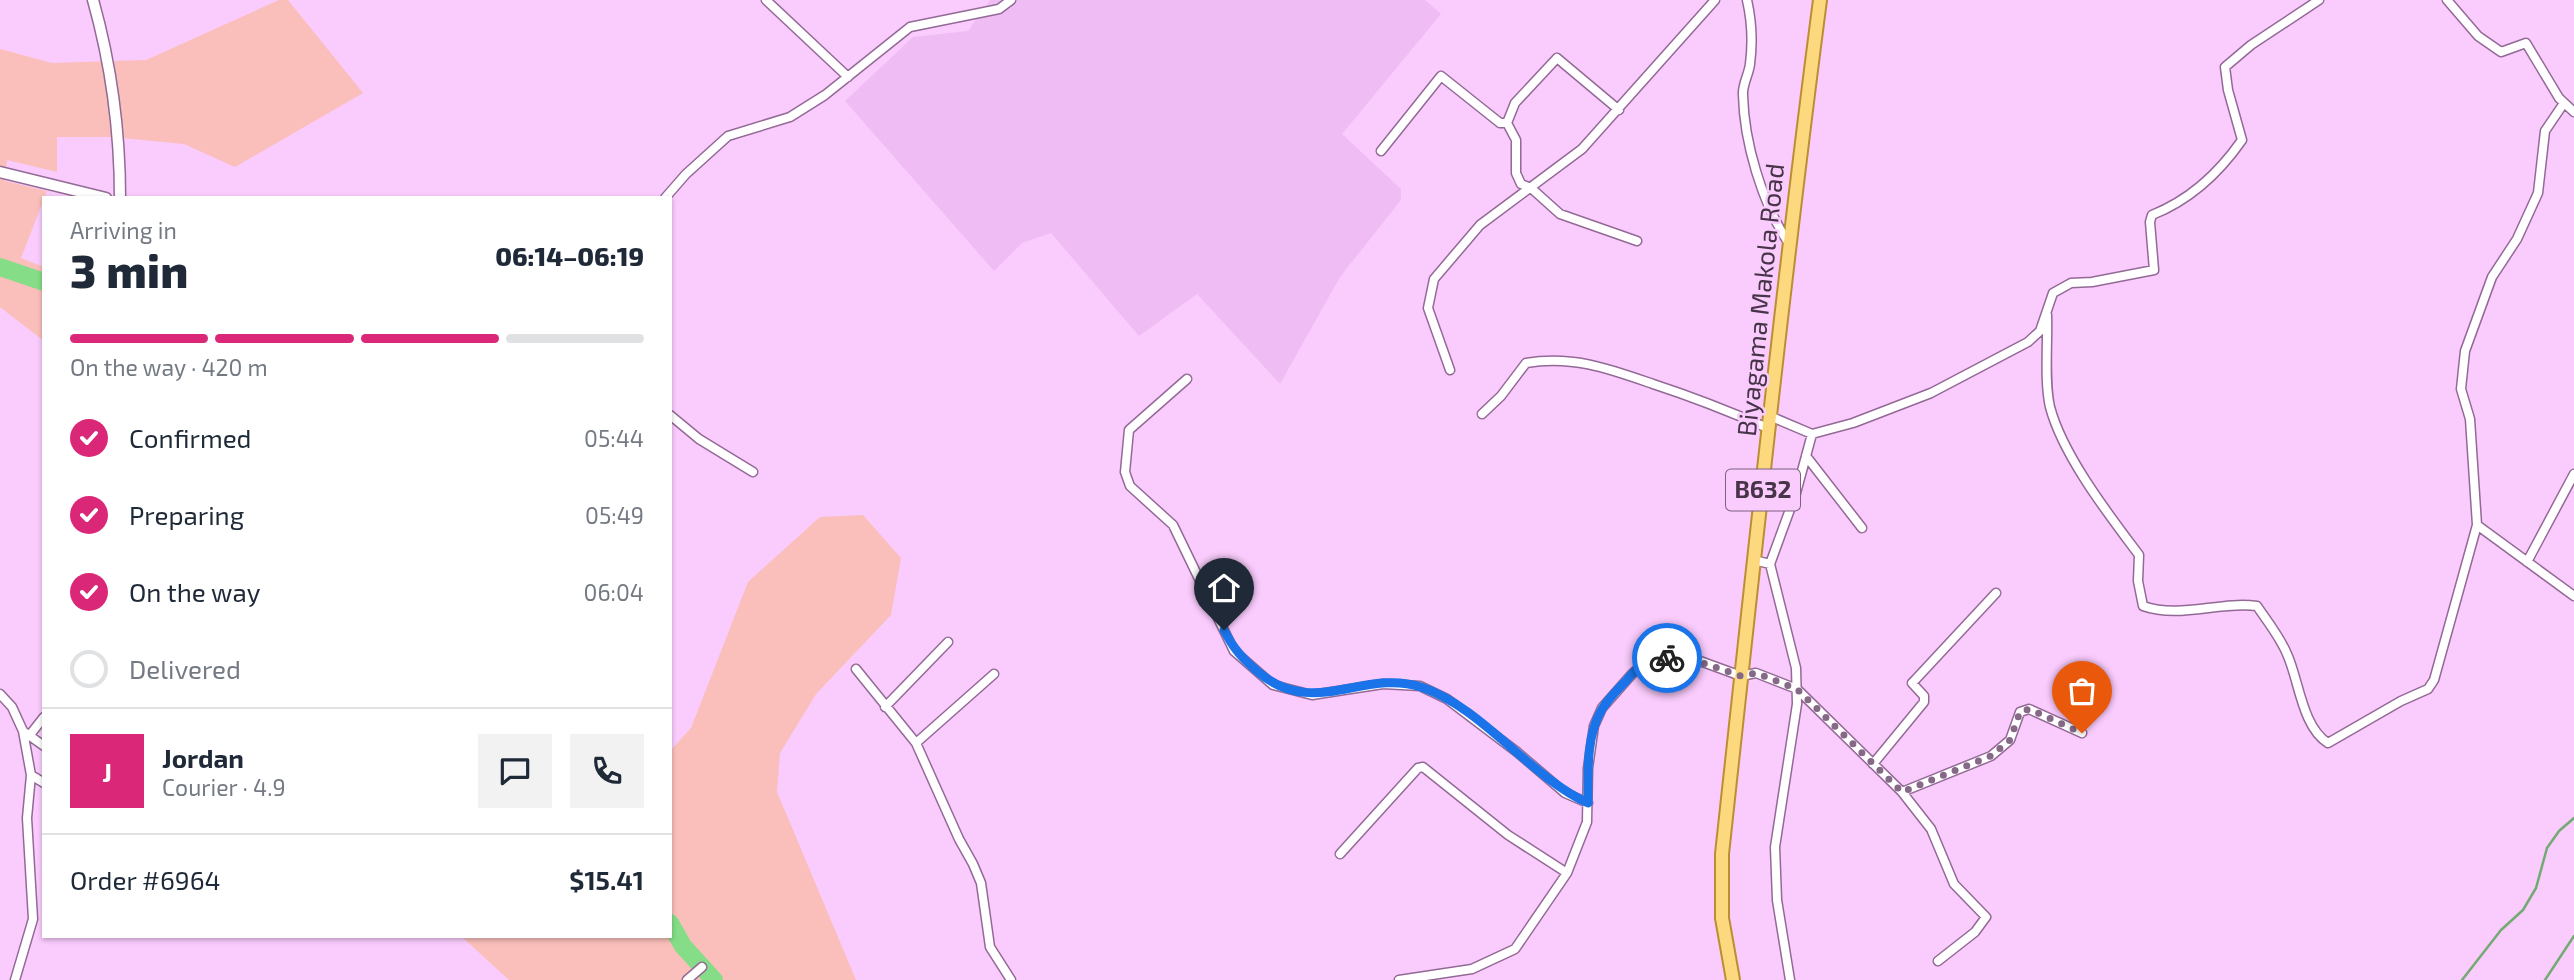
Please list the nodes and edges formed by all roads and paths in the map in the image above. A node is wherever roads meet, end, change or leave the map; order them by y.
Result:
1 (93, 0) edge
2 (766, 0) edge
3 (1011, 0) edge
4 (1715, 0) edge
5 (1747, 0) edge
6 (1820, 0) edge
7 (2319, 0) edge
8 (2447, 0) edge
9 (848, 77) junction
10 (2564, 103) junction
11 (1619, 110) junction
12 (2574, 112) edge
13 (1507, 123) junction
14 (1381, 151) dead end
15 (0, 172) edge
16 (1531, 188) junction
17 (98, 196) edge
18 (120, 196) edge
19 (667, 196) edge
20 (1637, 242) dead end
21 (1788, 242) junction
22 (2047, 315) junction
23 (1450, 370) dead end
24 (1186, 379) dead end
25 (1482, 414) dead end
26 (672, 417) edge
27 (1771, 423) junction
28 (1812, 434) junction
29 (1806, 456) junction
30 (753, 472) dead end
31 (2574, 474) edge
32 (2477, 526) junction
33 (1862, 528) dead end
34 (1754, 560) junction
35 (2527, 562) junction
36 (1770, 564) junction
37 (1996, 593) dead end
38 (2574, 596) edge
39 (948, 642) dead end
40 (856, 669) dead end
41 (994, 674) dead end
42 (1741, 676) junction
43 (1797, 689) junction
44 (0, 694) edge
45 (885, 707) junction
46 (42, 719) edge
47 (2082, 733) dead end
48 (26, 734) junction
49 (916, 743) junction
50 (42, 745) edge
51 (1873, 764) junction
52 (31, 775) junction
53 (42, 782) edge
54 (1902, 792) junction
55 (1588, 803) junction
56 (1340, 854) dead end
57 (1567, 873) junction
58 (1938, 961) dead end
59 (702, 967) dead end
60 (15, 980) edge
61 (687, 980) edge
62 (1011, 980) edge
63 (1399, 980) edge
64 (1732, 980) edge
65 (1790, 980) edge

1 - 18 street
2 - 9 street
3 - 9 street
4 - 11 street
5 - 21 street
6 - 21 main road, Biyagama Makola Road / B632
7 - 22 street
8 - 10 street
9 - 19 street
10 - 12 street
10 - 32 street
11 - 13 street
11 - 16 street
13 - 14 street
13 - 16 street
15 - 17 street
16 - 20 street
16 - 23 street
21 - 27 main road, Biyagama Makola Road / B632
22 - 28 street
22 - 32 street
24 - 55 street
25 - 27 street
26 - 30 street
27 - 28 street
27 - 34 main road, Biyagama Makola Road / B632
28 - 29 street
29 - 33 street
29 - 36 street
31 - 35 street
32 - 35 street
34 - 36 street
34 - 42 main road, Biyagama Makola Road / B632
35 - 38 street
36 - 43 street
37 - 51 street
39 - 45 street
40 - 45 street
41 - 49 street
42 - 43 street
42 - 55 street
42 - 64 main road, Biyagama Makola Road / B632
43 - 51 street
43 - 65 street
44 - 48 street
45 - 49 street
46 - 48 street
47 - 54 street
48 - 50 street
48 - 52 street
49 - 62 street
51 - 54 street
52 - 53 street
52 - 60 street
54 - 58 street
55 - 57 street
56 - 57 street
57 - 63 street
59 - 61 street

